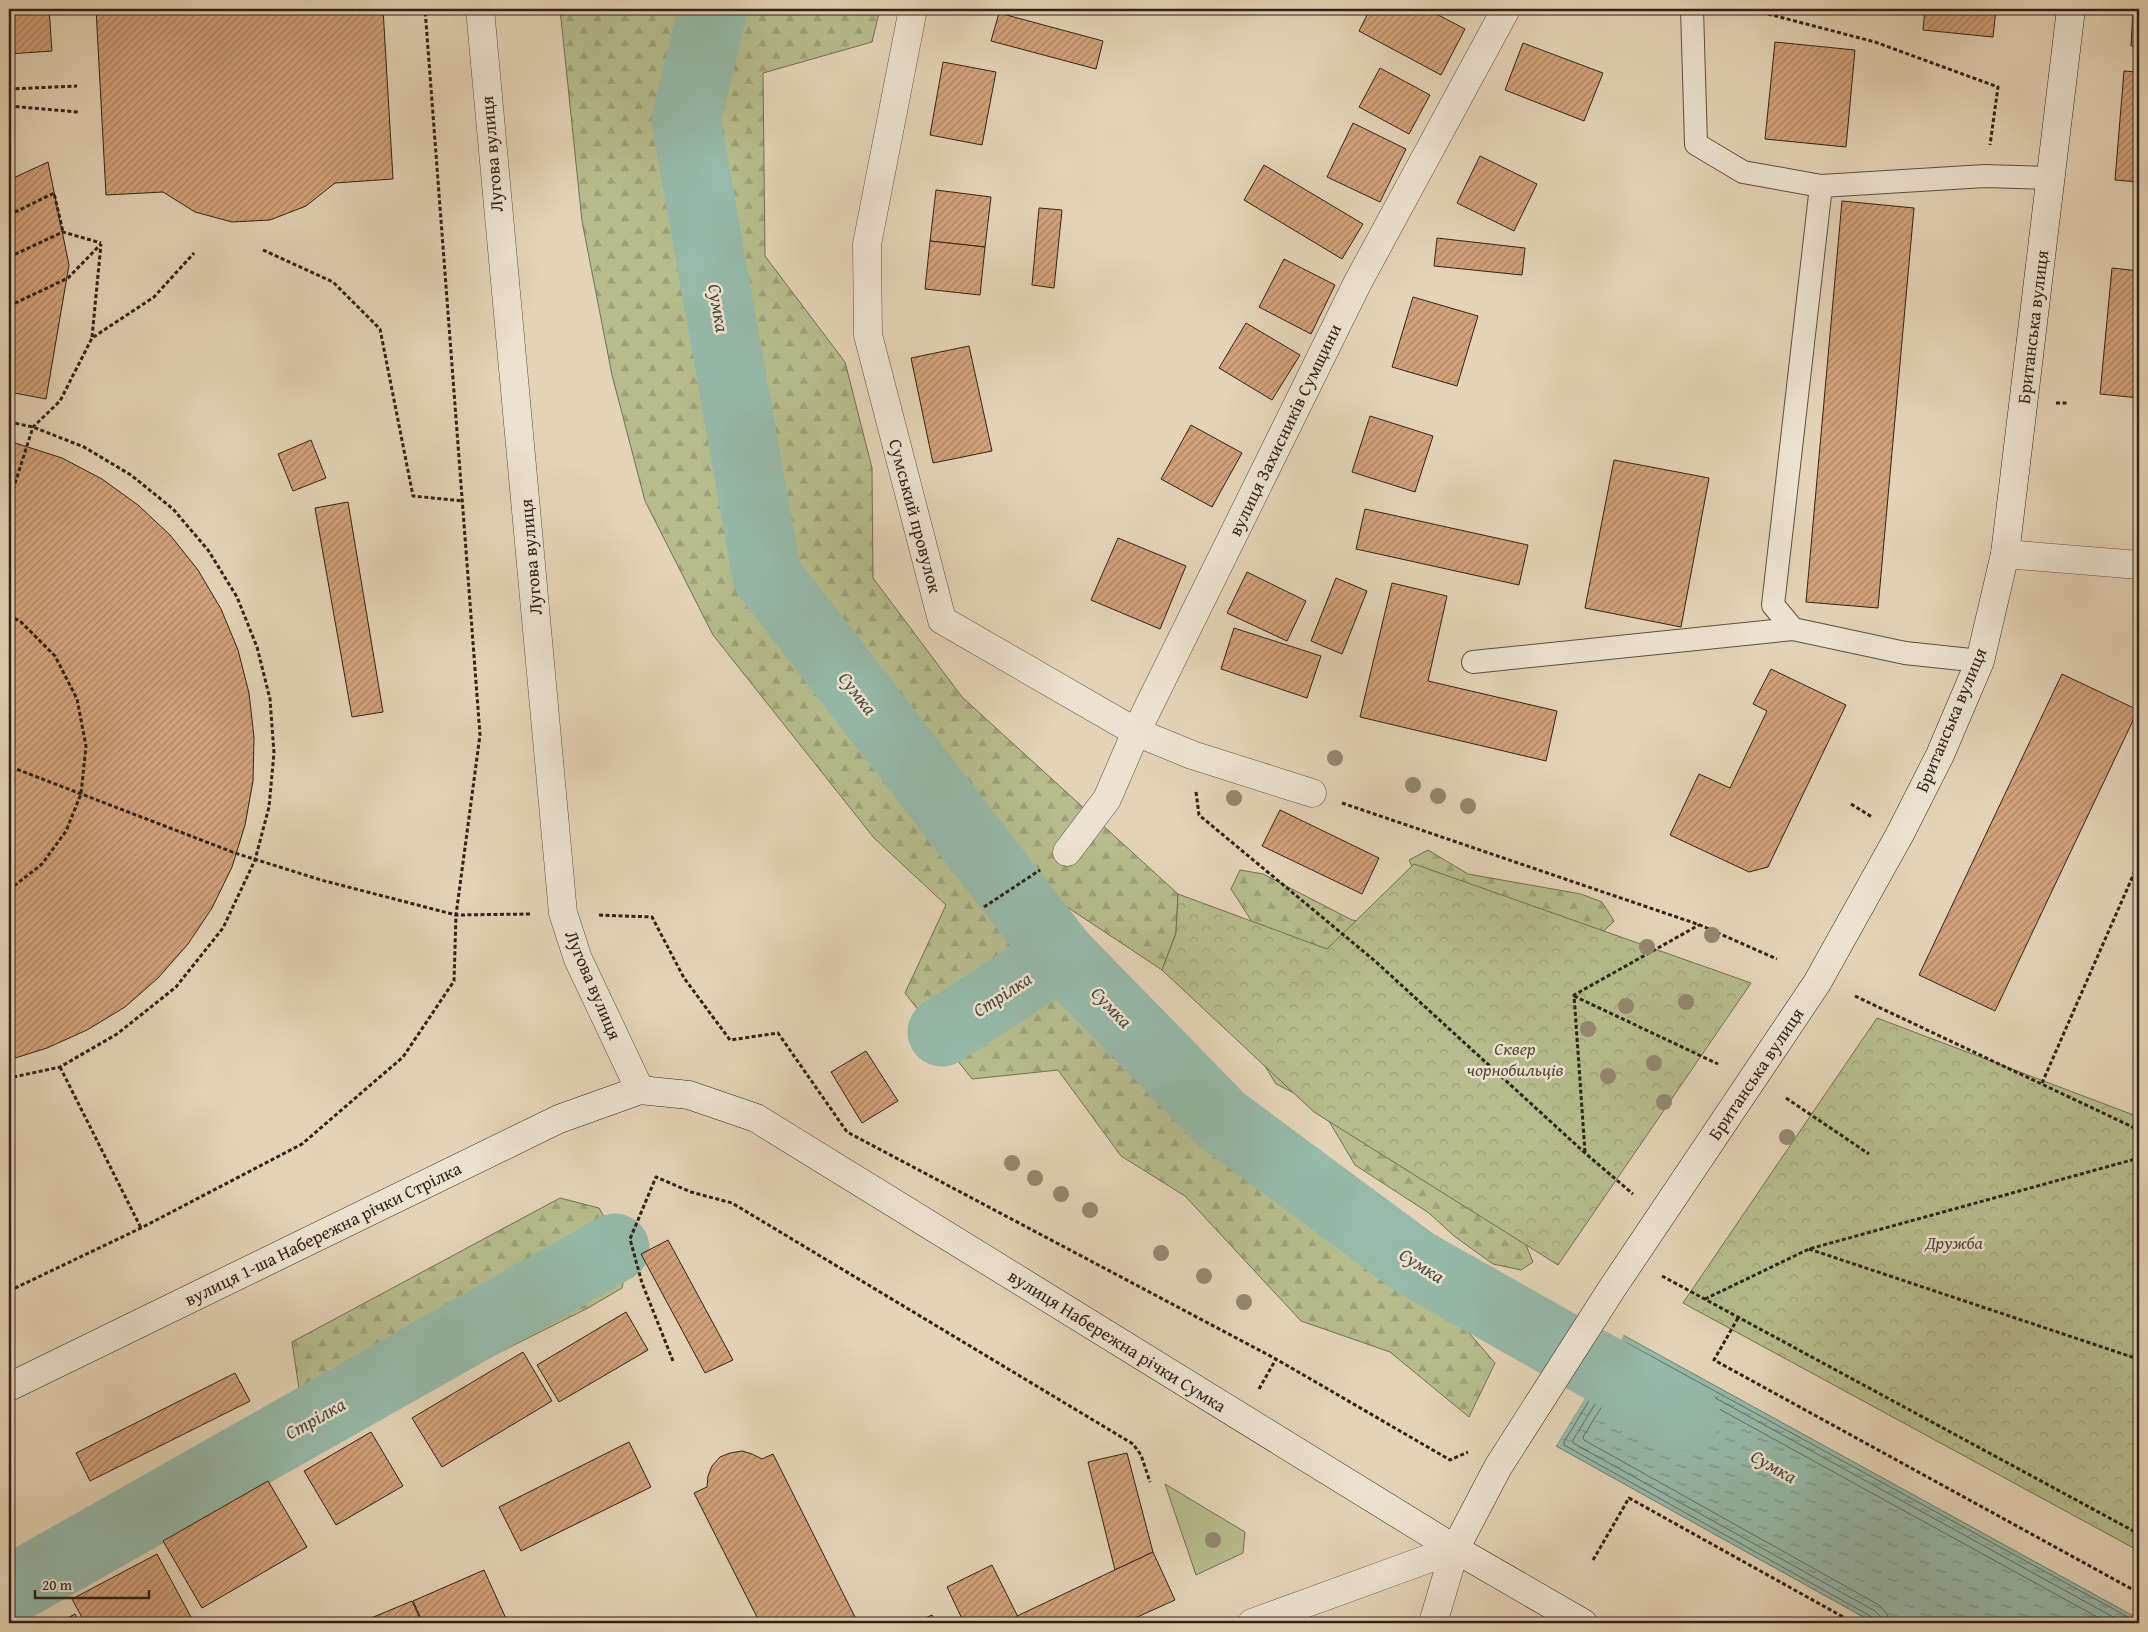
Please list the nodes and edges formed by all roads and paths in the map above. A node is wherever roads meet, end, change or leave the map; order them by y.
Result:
1 (425, 9) edge
2 (480, 9) edge
3 (913, 9) edge
4 (1506, 9) edge
5 (1692, 9) edge
6 (1749, 9) edge
7 (2071, 9) edge
8 (76, 86) dead end
9 (9, 89) edge
10 (9, 106) edge
11 (78, 112) dead end
12 (1986, 176) junction
13 (2051, 178) junction
14 (1821, 186) junction
15 (9, 215) edge
16 (63, 232) junction
17 (101, 244) junction
18 (263, 250) dead end
19 (194, 253) dead end
20 (9, 257) edge
21 (9, 306) edge
22 (92, 338) junction
23 (9, 422) edge
24 (33, 427) junction
25 (463, 501) junction
26 (9, 502) edge
27 (2005, 554) junction
28 (2139, 566) edge
29 (9, 615) edge
30 (1793, 629) junction
31 (1980, 661) junction
32 (1473, 662) dead end
33 (9, 727) edge
34 (1136, 732) junction
35 (1192, 755) junction
36 (11, 767) junction
37 (9, 772) edge
38 (1312, 793) joint
39 (81, 794) junction
40 (1067, 852) joint
41 (255, 860) junction
42 (2139, 862) edge
43 (9, 890) edge
44 (984, 907) dead end
45 (563, 913) junction
46 (456, 915) junction
47 (1700, 925) junction
48 (1777, 959) dead end
49 (1574, 996) junction
50 (1855, 996) dead end
51 (1718, 1064) dead end
52 (60, 1067) junction
53 (9, 1078) edge
54 (2042, 1083) junction
55 (640, 1090) junction
56 (1786, 1098) dead end
57 (2139, 1130) edge
58 (1585, 1153) junction
59 (1869, 1154) dead end
60 (2139, 1158) edge
61 (1633, 1194) dead end
62 (141, 1228) junction
63 (1809, 1249) junction
64 (1662, 1276) dead end
65 (9, 1290) edge
66 (1705, 1300) junction
67 (1738, 1318) junction
68 (673, 1361) dead end
69 (2139, 1362) edge
70 (9, 1387) edge
71 (1472, 1450) dead end
72 (1150, 1482) dead end
73 (2139, 1534) edge
74 (1456, 1549) junction
75 (1593, 1560) dead end
76 (2139, 1592) edge
77 (1252, 1623) edge
78 (1433, 1623) edge
79 (1583, 1623) edge
80 (1854, 1623) edge

1 - 25 path
2 - 45 street, Лугова вулиця
3 - 34 street, Сумський провулок
4 - 34 street, вулиця Захисників Сумщини
5 - 14 lane
6 - 12 path
7 - 13 street, Британська вулиця
8 - 9 path
10 - 11 path
12 - 13 lane
12 - 14 lane
13 - 27 street, Британська вулиця
14 - 30 lane
15 - 16 path
16 - 17 path
16 - 20 path
17 - 21 path
17 - 22 path
18 - 25 path
19 - 22 path
22 - 24 path
23 - 24 path
24 - 26 path
24 - 41 path
25 - 46 path
27 - 28 street
27 - 31 street, Британська вулиця
29 - 39 path
30 - 31 lane
30 - 32 lane
31 - 74 street, Британська вулиця
33 - 36 path
34 - 35 street, Сумський провулок
34 - 40 street, вулиця Захисників Сумщини
35 - 38 street, Сумський провулок
35 - 58 path
36 - 37 path
36 - 39 path
38 - 47 path
39 - 41 path
39 - 43 path
40 - 44 path
41 - 46 path
41 - 52 path
42 - 54 path
45 - 46 path
45 - 55 street, Лугова вулиця
45 - 71 path
46 - 62 path
47 - 48 path
47 - 49 path
49 - 51 path
49 - 58 path
50 - 54 path
52 - 53 path
52 - 62 path
54 - 57 path
55 - 70 street, вулиця 1-ша Набережна річки Стрілка
55 - 74 street, вулиця Набережна річки Сумка
56 - 59 path
58 - 61 path
60 - 63 path
62 - 65 path
63 - 66 path
63 - 69 path
64 - 66 path
66 - 67 path
67 - 73 path
67 - 76 path
68 - 72 path
74 - 77 street
74 - 78 street
74 - 79 street, вулиця Набережна річки Сумка
75 - 80 path

